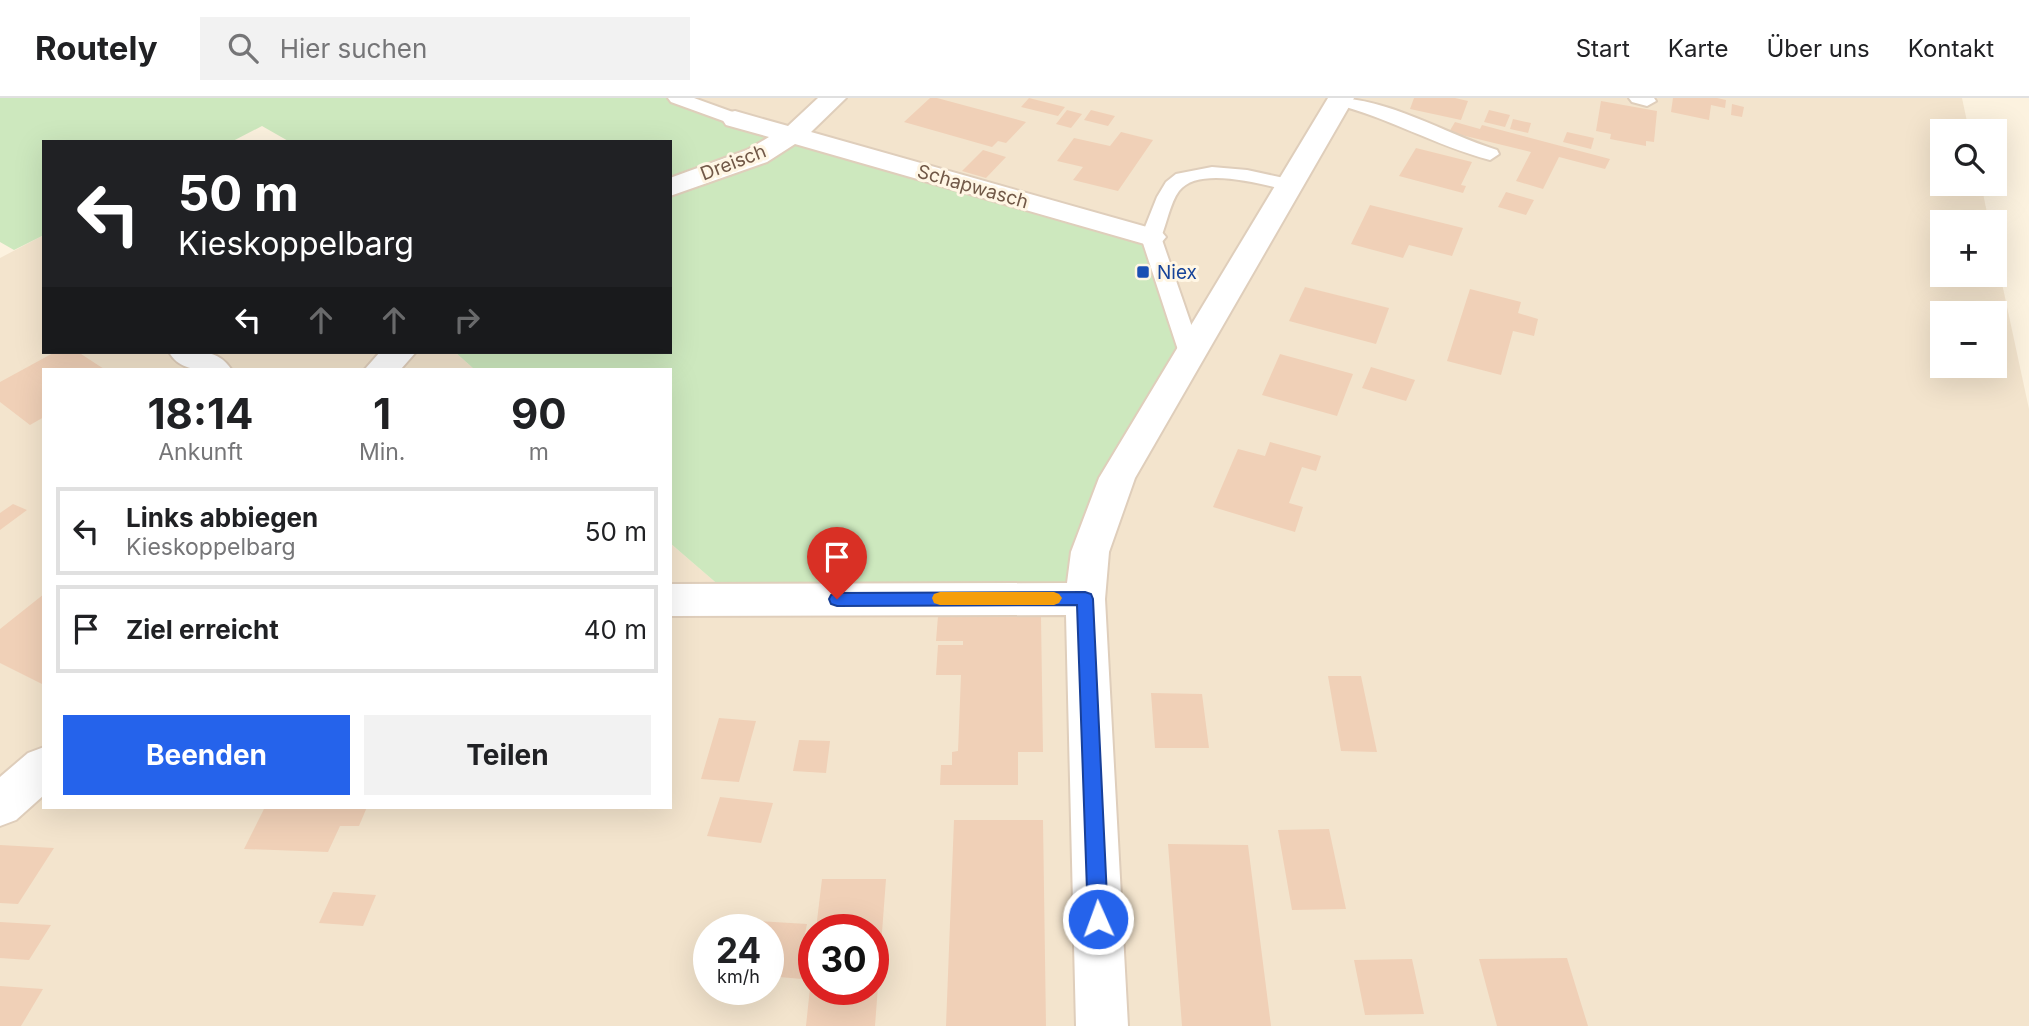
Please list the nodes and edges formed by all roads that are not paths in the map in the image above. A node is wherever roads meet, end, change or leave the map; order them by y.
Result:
1 (677, 98) edge
2 (833, 98) edge
3 (1341, 99) edge
4 (735, 118) joint
5 (795, 134) junction
6 (1490, 154) dead end
7 (1291, 185) junction
8 (672, 187) edge
9 (1151, 237) junction
10 (1190, 353) junction
11 (189, 354) edge
12 (398, 354) edge
13 (212, 368) edge
14 (383, 368) edge
15 (1085, 599) junction
16 (672, 600) edge
17 (42, 768) edge
18 (0, 805) edge
19 (1102, 1026) edge

1 - 4 lane
2 - 5 street, Dreisch
3 - 6 lane
3 - 7 street
4 - 5 street, Schapwasch
5 - 8 street, Dreisch
5 - 9 street, Schapwasch
7 - 9 lane
7 - 10 street
9 - 10 lane
10 - 15 street
11 - 13 street
12 - 14 street
15 - 16 street
15 - 19 street
17 - 18 street

